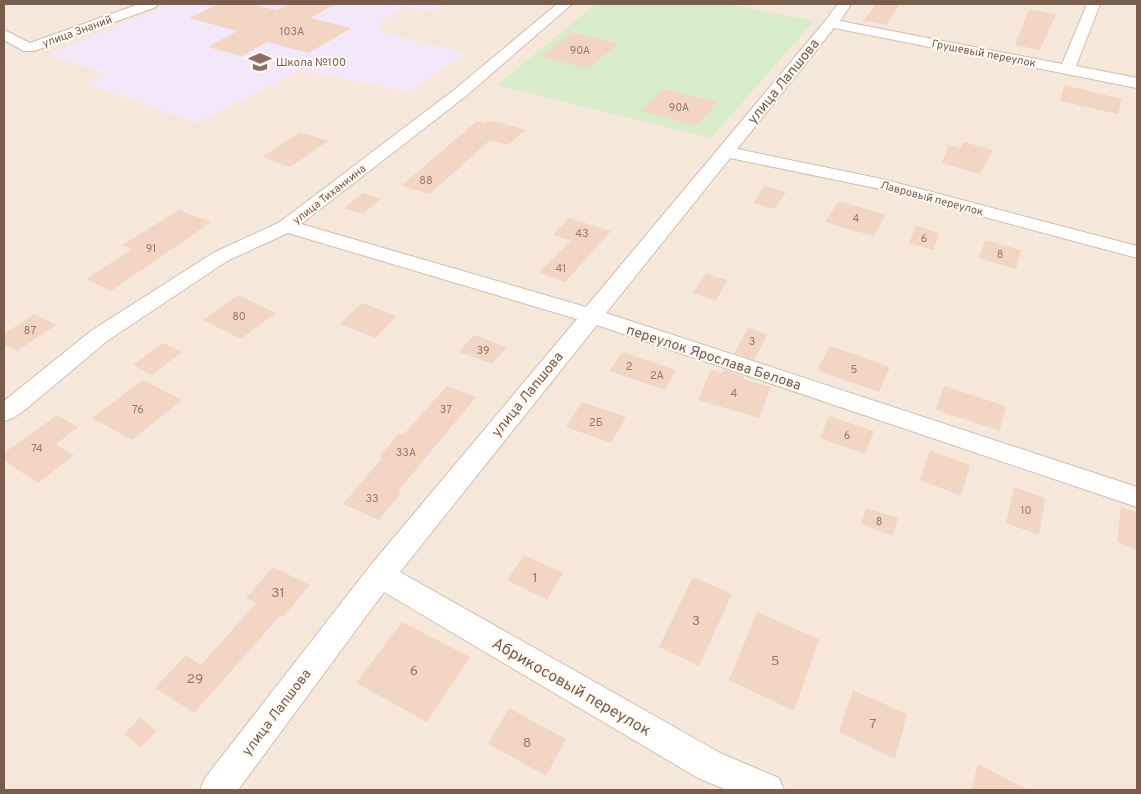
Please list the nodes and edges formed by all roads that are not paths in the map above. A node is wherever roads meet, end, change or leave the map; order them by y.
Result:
1 (151, 4) edge
2 (565, 4) edge
3 (1094, 4) edge
4 (837, 13) edge
5 (4, 34) edge
6 (1067, 69) junction
7 (1137, 83) edge
8 (725, 152) junction
9 (287, 226) junction
10 (1137, 252) edge
11 (592, 316) junction
12 (4, 412) edge
13 (1137, 497) edge
14 (380, 575) junction
15 (727, 782) edge
16 (217, 790) edge
17 (767, 790) edge

1 - 5 street, улица Знаний
2 - 9 street, улица Тиханкина
3 - 6 street
4 - 6 street, Грушевый переулок
4 - 8 street, улица Лапшова
6 - 7 street, Грушевый переулок
8 - 10 street, Лавровый переулок
8 - 11 street, улица Лапшова
9 - 11 street, переулок Ярослава Белова
9 - 12 street, улица Тиханкина
11 - 13 street, переулок Ярослава Белова
11 - 14 street, улица Лапшова
14 - 15 street, Абрикосовый переулок
14 - 16 street, улица Лапшова
15 - 17 street, Абрикосовый переулок

